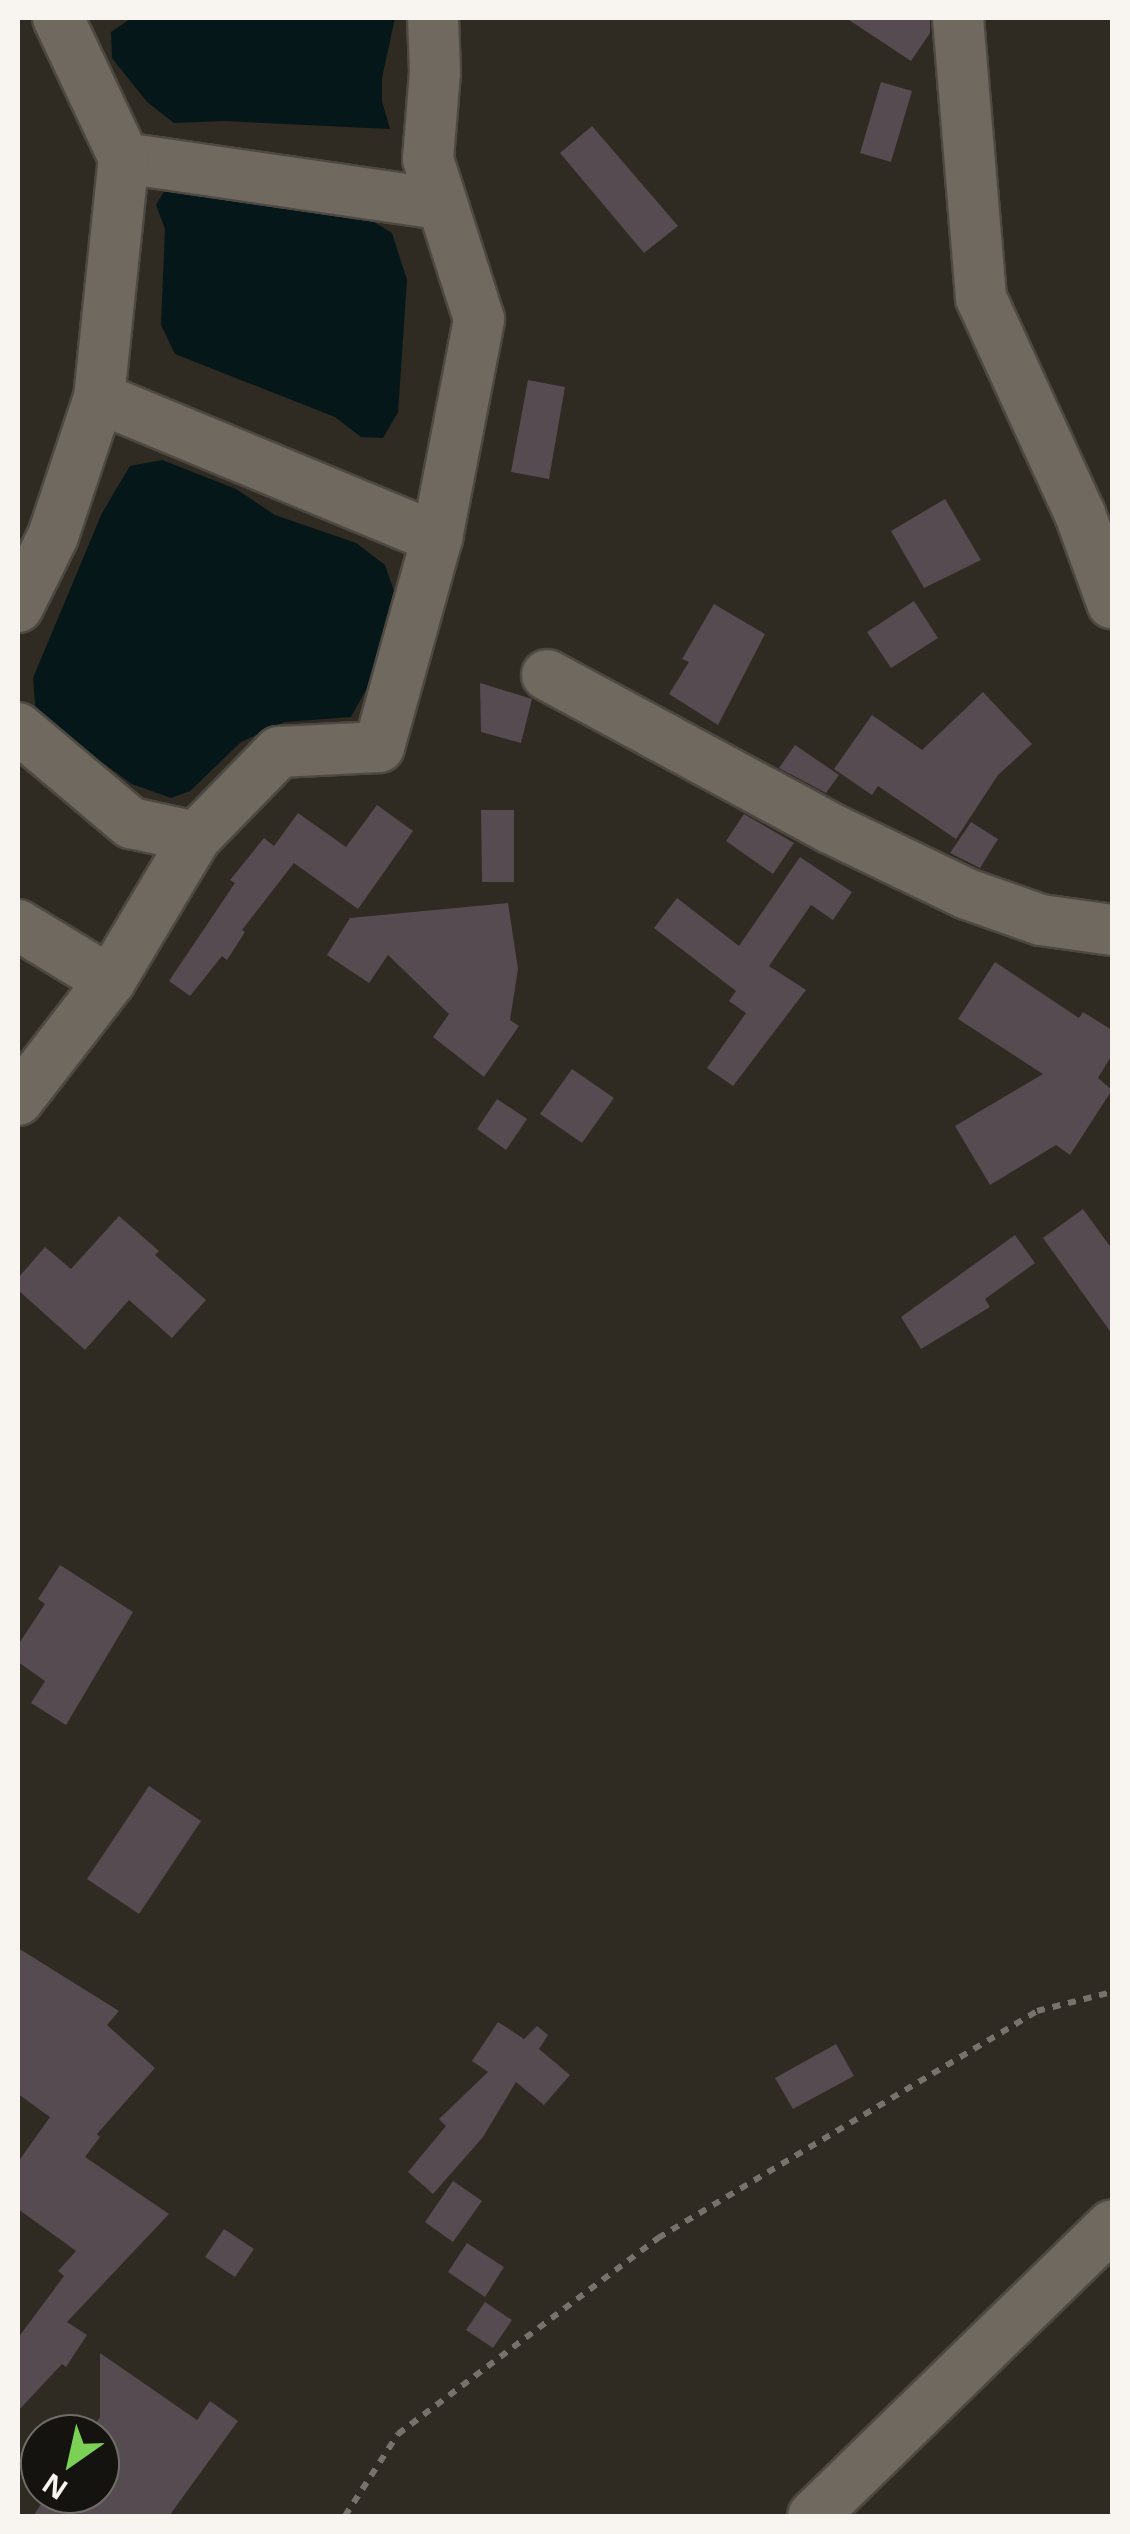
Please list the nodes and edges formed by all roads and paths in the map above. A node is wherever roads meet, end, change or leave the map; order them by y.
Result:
1 (433, 18) edge
2 (958, 18) edge
3 (66, 20) edge
4 (124, 158) junction
5 (440, 204) junction
6 (99, 398) junction
7 (437, 538) junction
8 (1112, 603) edge
9 (18, 607) edge
10 (547, 675) dead end
11 (18, 728) edge
12 (196, 837) junction
13 (18, 924) edge
14 (1112, 930) edge
15 (110, 981) junction
16 (18, 1100) edge
17 (1112, 1992) edge
18 (1112, 2225) edge
19 (345, 2516) edge
20 (812, 2516) edge

1 - 5 street
2 - 8 street
3 - 4 street
4 - 5 street
4 - 6 street
5 - 7 street
6 - 7 street
6 - 9 street
7 - 12 street
10 - 14 street
11 - 12 street
12 - 15 street
13 - 15 street
15 - 16 street
17 - 19 path
18 - 20 street

